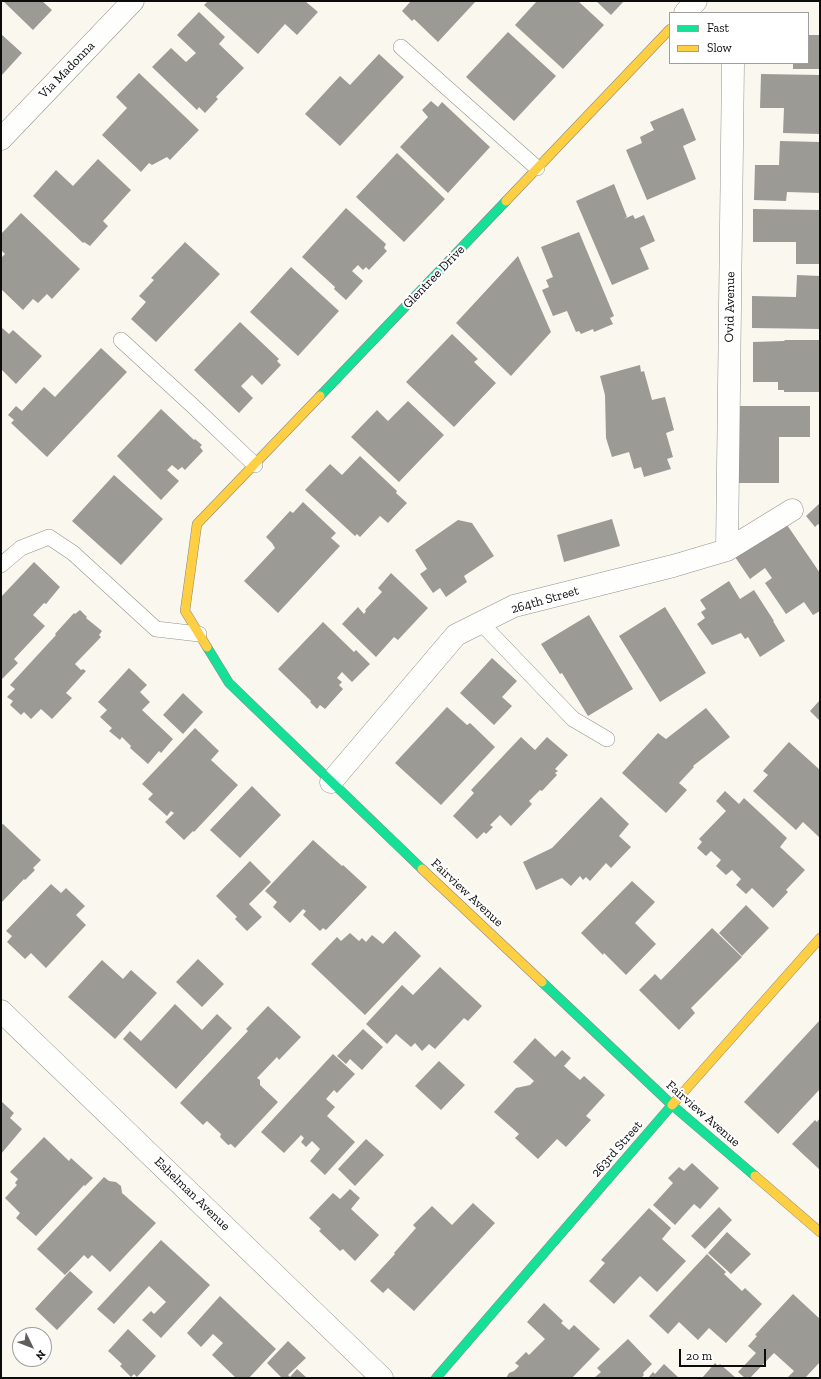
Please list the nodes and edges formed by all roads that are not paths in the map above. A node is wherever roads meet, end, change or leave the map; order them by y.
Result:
1 (133, 1) edge
2 (696, 1) edge
3 (686, 12) edge
4 (669, 30) edge
5 (400, 47) dead end
6 (733, 64) dead end
7 (1, 139) edge
8 (537, 168) junction
9 (121, 340) dead end
10 (255, 465) junction
11 (792, 510) dead end
12 (197, 524) joint
13 (727, 550) junction
14 (1, 564) edge
15 (481, 623) junction
16 (199, 634) junction
17 (607, 739) dead end
18 (331, 782) junction
19 (820, 938) edge
20 (1, 1011) edge
21 (672, 1105) junction
22 (820, 1232) edge
23 (382, 1378) edge
24 (436, 1378) edge

1 - 7 street, Via Madonna
2 - 3 street
4 - 8 street, Glentree Drive
5 - 8 lane
6 - 13 street, Ovid Avenue
8 - 10 street, Glentree Drive
9 - 10 lane
10 - 12 street, Glentree Drive
11 - 13 street, 264th Street
12 - 16 street, Fairview Avenue
13 - 15 street, 264th Street
14 - 16 lane
15 - 17 lane
15 - 18 street, 264th Street
16 - 18 street, Fairview Avenue
18 - 21 street, Fairview Avenue
19 - 21 street, 263rd Street
20 - 23 street, Eshelman Avenue
21 - 22 street, Fairview Avenue
21 - 24 street, 263rd Street

